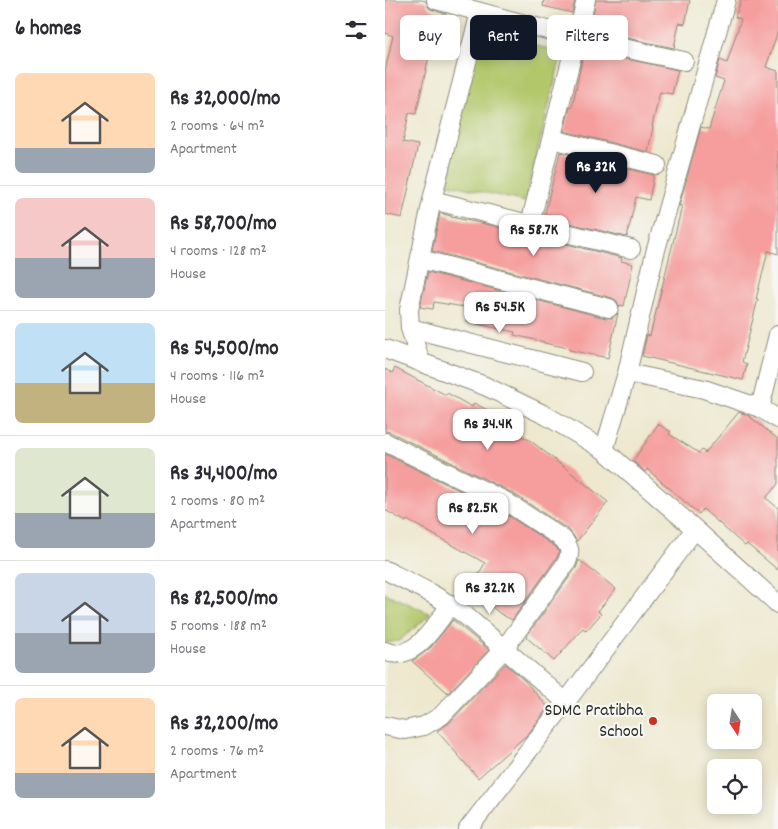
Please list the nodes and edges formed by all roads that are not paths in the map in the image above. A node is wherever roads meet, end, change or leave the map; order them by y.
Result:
1 (436, 0) edge
2 (586, 0) edge
3 (726, 0) edge
4 (481, 12) junction
5 (582, 15) edge
6 (547, 30) edge
7 (628, 49) edge
8 (572, 60) edge
9 (684, 62) dead end
10 (552, 139) junction
11 (657, 165) dead end
12 (432, 200) junction
13 (530, 224) junction
14 (631, 249) dead end
15 (420, 259) junction
16 (609, 308) dead end
17 (411, 328) junction
18 (778, 335) edge
19 (385, 349) edge
20 (421, 363) junction
21 (582, 372) dead end
22 (627, 374) junction
23 (761, 408) junction
24 (778, 419) edge
25 (385, 442) edge
26 (603, 450) junction
27 (695, 529) junction
28 (385, 570) edge
29 (451, 604) junction
30 (778, 604) edge
31 (503, 649) junction
32 (385, 652) edge
33 (566, 702) junction
34 (385, 726) edge
35 (468, 829) edge

1 - 4 street
2 - 5 street
3 - 22 street
4 - 6 street
4 - 12 street
7 - 9 street
8 - 10 street
10 - 11 street
10 - 13 street
12 - 13 street
12 - 15 street
13 - 14 street
15 - 16 street
15 - 17 street
17 - 20 street
17 - 21 street
18 - 23 street
19 - 20 street
20 - 26 street
22 - 23 street
22 - 26 street
23 - 24 street
25 - 31 street
26 - 27 street
27 - 30 street
27 - 33 street
28 - 29 street
29 - 31 street
29 - 32 street
31 - 33 street
31 - 34 street
33 - 35 street

